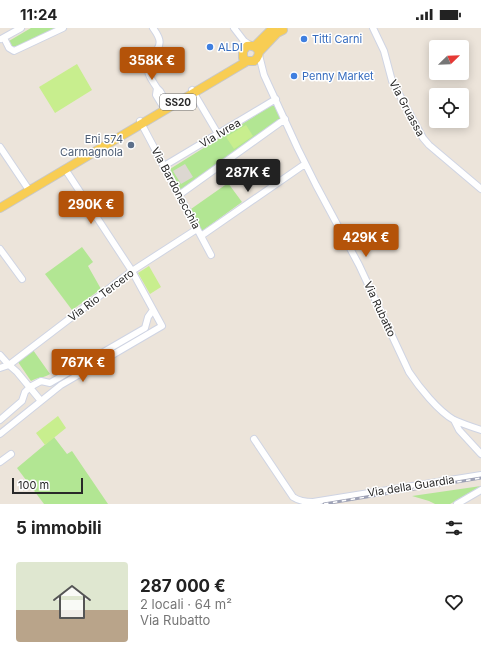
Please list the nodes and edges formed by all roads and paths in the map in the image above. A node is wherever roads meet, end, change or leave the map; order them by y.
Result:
1 (21, 28) edge
2 (63, 28) edge
3 (153, 28) edge
4 (234, 28) edge
5 (273, 28) edge
6 (373, 28) edge
7 (284, 29) edge
8 (2, 39) edge
9 (251, 53) junction
10 (264, 75) junction
11 (192, 92) junction
12 (276, 99) junction
13 (166, 107) junction
14 (285, 119) junction
15 (141, 123) junction
16 (218, 134) junction
17 (0, 147) edge
18 (305, 164) junction
19 (164, 166) junction
20 (65, 169) junction
21 (481, 189) edge
22 (29, 190) junction
23 (179, 196) junction
24 (0, 208) edge
25 (197, 229) junction
26 (201, 236) junction
27 (0, 250) edge
28 (211, 255) dead end
29 (132, 271) junction
30 (22, 279) dead end
31 (153, 310) junction
32 (0, 355) edge
33 (8, 365) junction
34 (0, 368) edge
35 (30, 387) junction
36 (41, 401) junction
37 (0, 420) edge
38 (454, 420) junction
39 (481, 430) edge
40 (0, 434) edge
41 (254, 439) dead end
42 (11, 454) dead end
43 (481, 454) edge
44 (0, 462) edge
45 (481, 475) edge
46 (481, 490) edge
47 (457, 504) edge

1 - 8 street
2 - 8 street
3 - 13 street
4 - 9 street
5 - 9 main road, SS20
6 - 21 street, Via Gruassa
7 - 9 main road, SS20
9 - 10 street
9 - 10 street
9 - 11 main road, SS20
10 - 12 street, Via Rubatto
11 - 13 main road, SS20
11 - 16 street
12 - 14 street, Via Rubatto
12 - 16 street, Via Ivrea
13 - 15 main road, SS20
14 - 18 street, Via Rubatto
14 - 23 street
15 - 19 street, Via Bardonecchia
15 - 20 main road, SS20
16 - 19 street, Via Ivrea
17 - 22 street
18 - 26 street
18 - 38 street, Via Rubatto
19 - 23 street, Via Bardonecchia
20 - 22 main road
20 - 29 street
22 - 24 main road
23 - 25 street, Via Bardonecchia
25 - 26 street, Via Bardonecchia
25 - 29 street, Via Rio Tercero
26 - 28 street, Via Bardonecchia
27 - 30 street
29 - 31 street
29 - 33 street, Via Rio Tercero
31 - 35 street
31 - 36 street
32 - 33 street
33 - 34 street, Via Rio Tercero
33 - 35 street
35 - 36 street
35 - 37 street
36 - 40 street
38 - 39 street, Via Rubatto
38 - 43 street
41 - 45 street, Via della Guardia
42 - 44 street
46 - 47 street

